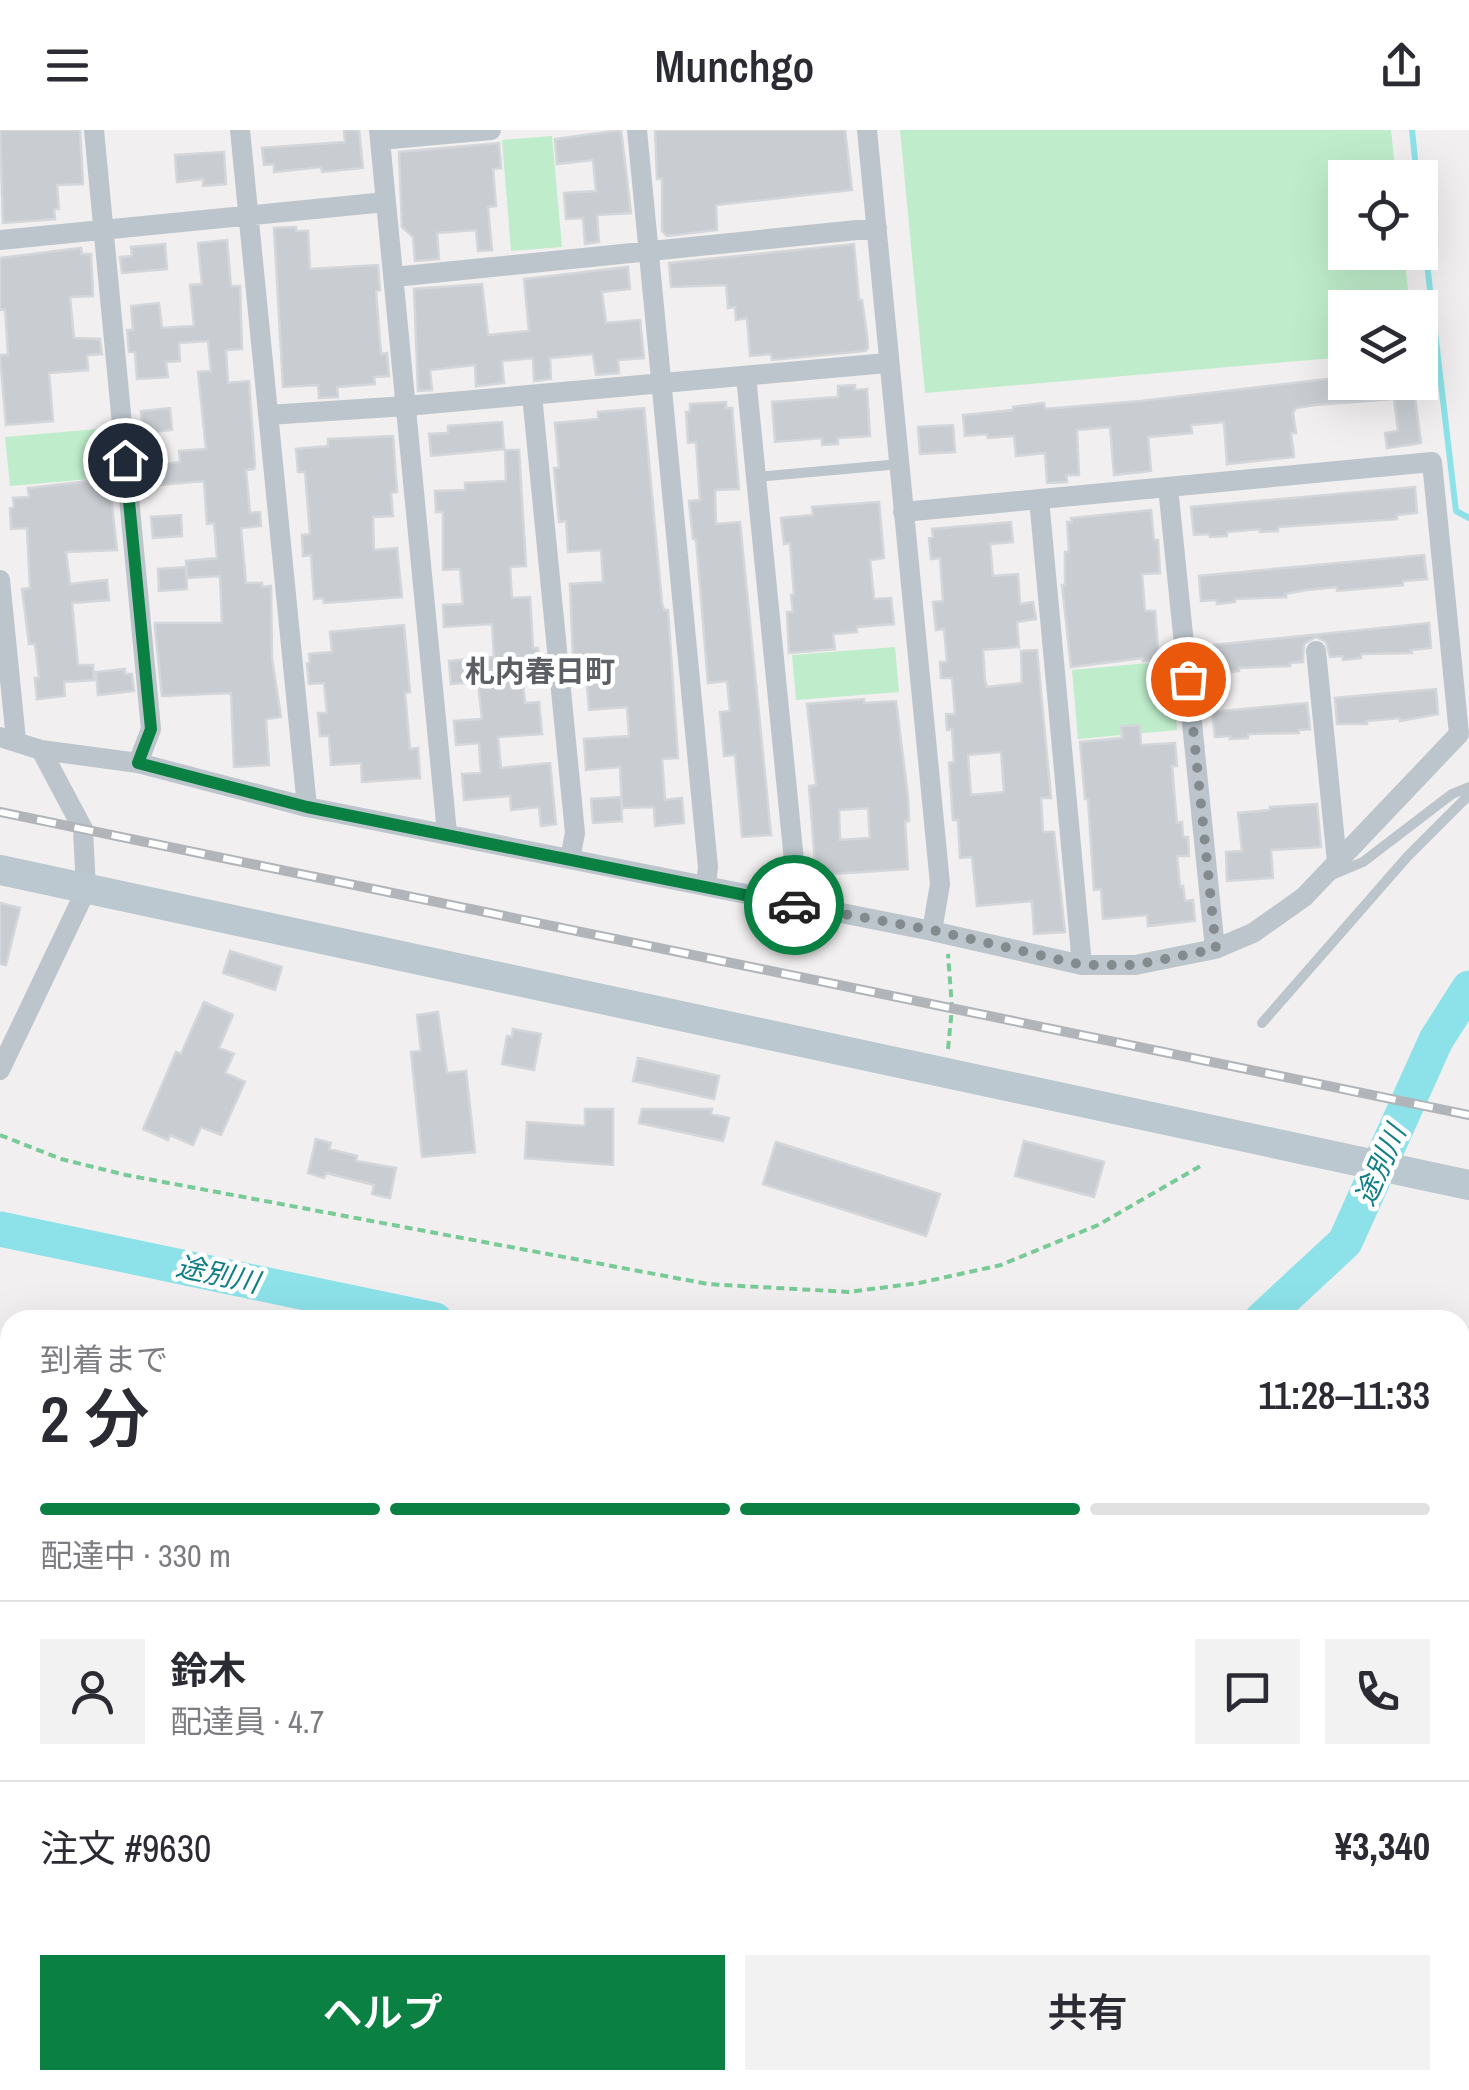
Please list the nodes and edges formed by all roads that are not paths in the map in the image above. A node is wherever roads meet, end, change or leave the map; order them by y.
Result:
1 (94, 130) edge
2 (240, 130) edge
3 (491, 130) edge
4 (637, 130) edge
5 (867, 130) edge
6 (380, 135) edge
7 (386, 202) junction
8 (248, 217) junction
9 (877, 228) junction
10 (103, 229) junction
11 (0, 240) edge
12 (648, 251) junction
13 (394, 277) junction
14 (887, 363) junction
15 (746, 376) junction
16 (662, 383) junction
17 (532, 395) junction
18 (406, 406) junction
19 (268, 415) junction
20 (889, 465) dead end
21 (756, 477) junction
22 (1168, 486) junction
23 (1039, 499) junction
24 (903, 512) junction
25 (0, 580) edge
26 (1316, 651) dead end
27 (8, 739) edge
28 (41, 750) junction
29 (138, 763) junction
30 (1469, 787) edge
31 (1469, 795) edge
32 (307, 807) junction
33 (447, 833) junction
34 (570, 858) junction
35 (1338, 862) junction
36 (0, 870) edge
37 (1320, 880) junction
38 (706, 886) junction
39 (86, 890) junction
40 (791, 904) junction
41 (939, 932) junction
42 (1216, 949) junction
43 (1082, 965) junction
44 (1262, 1024) dead end
45 (0, 1070) edge
46 (1469, 1185) edge

1 - 10 street
2 - 8 street
3 - 6 street
4 - 12 street
5 - 9 street
6 - 7 street
7 - 8 street
7 - 13 street
8 - 10 street
8 - 19 street
9 - 12 street
9 - 14 street
10 - 11 street
10 - 29 street
12 - 13 street
12 - 16 street
13 - 18 street
14 - 15 street
14 - 24 street
15 - 16 street
15 - 21 street
16 - 17 street
16 - 38 street
17 - 18 street
17 - 34 street
18 - 19 street
18 - 33 street
19 - 32 street
20 - 21 lane
21 - 40 street
22 - 23 street
22 - 35 street
22 - 42 street
23 - 24 street
23 - 43 street
24 - 41 street
25 - 27 street
26 - 35 street
27 - 28 street
28 - 29 street
28 - 39 street
29 - 32 street
30 - 37 lane
31 - 44 lane
32 - 33 street
33 - 34 street
34 - 38 street
35 - 37 street
36 - 39 street
37 - 42 street
38 - 40 street
39 - 45 street
39 - 46 street
40 - 41 street
41 - 43 street
42 - 43 street

